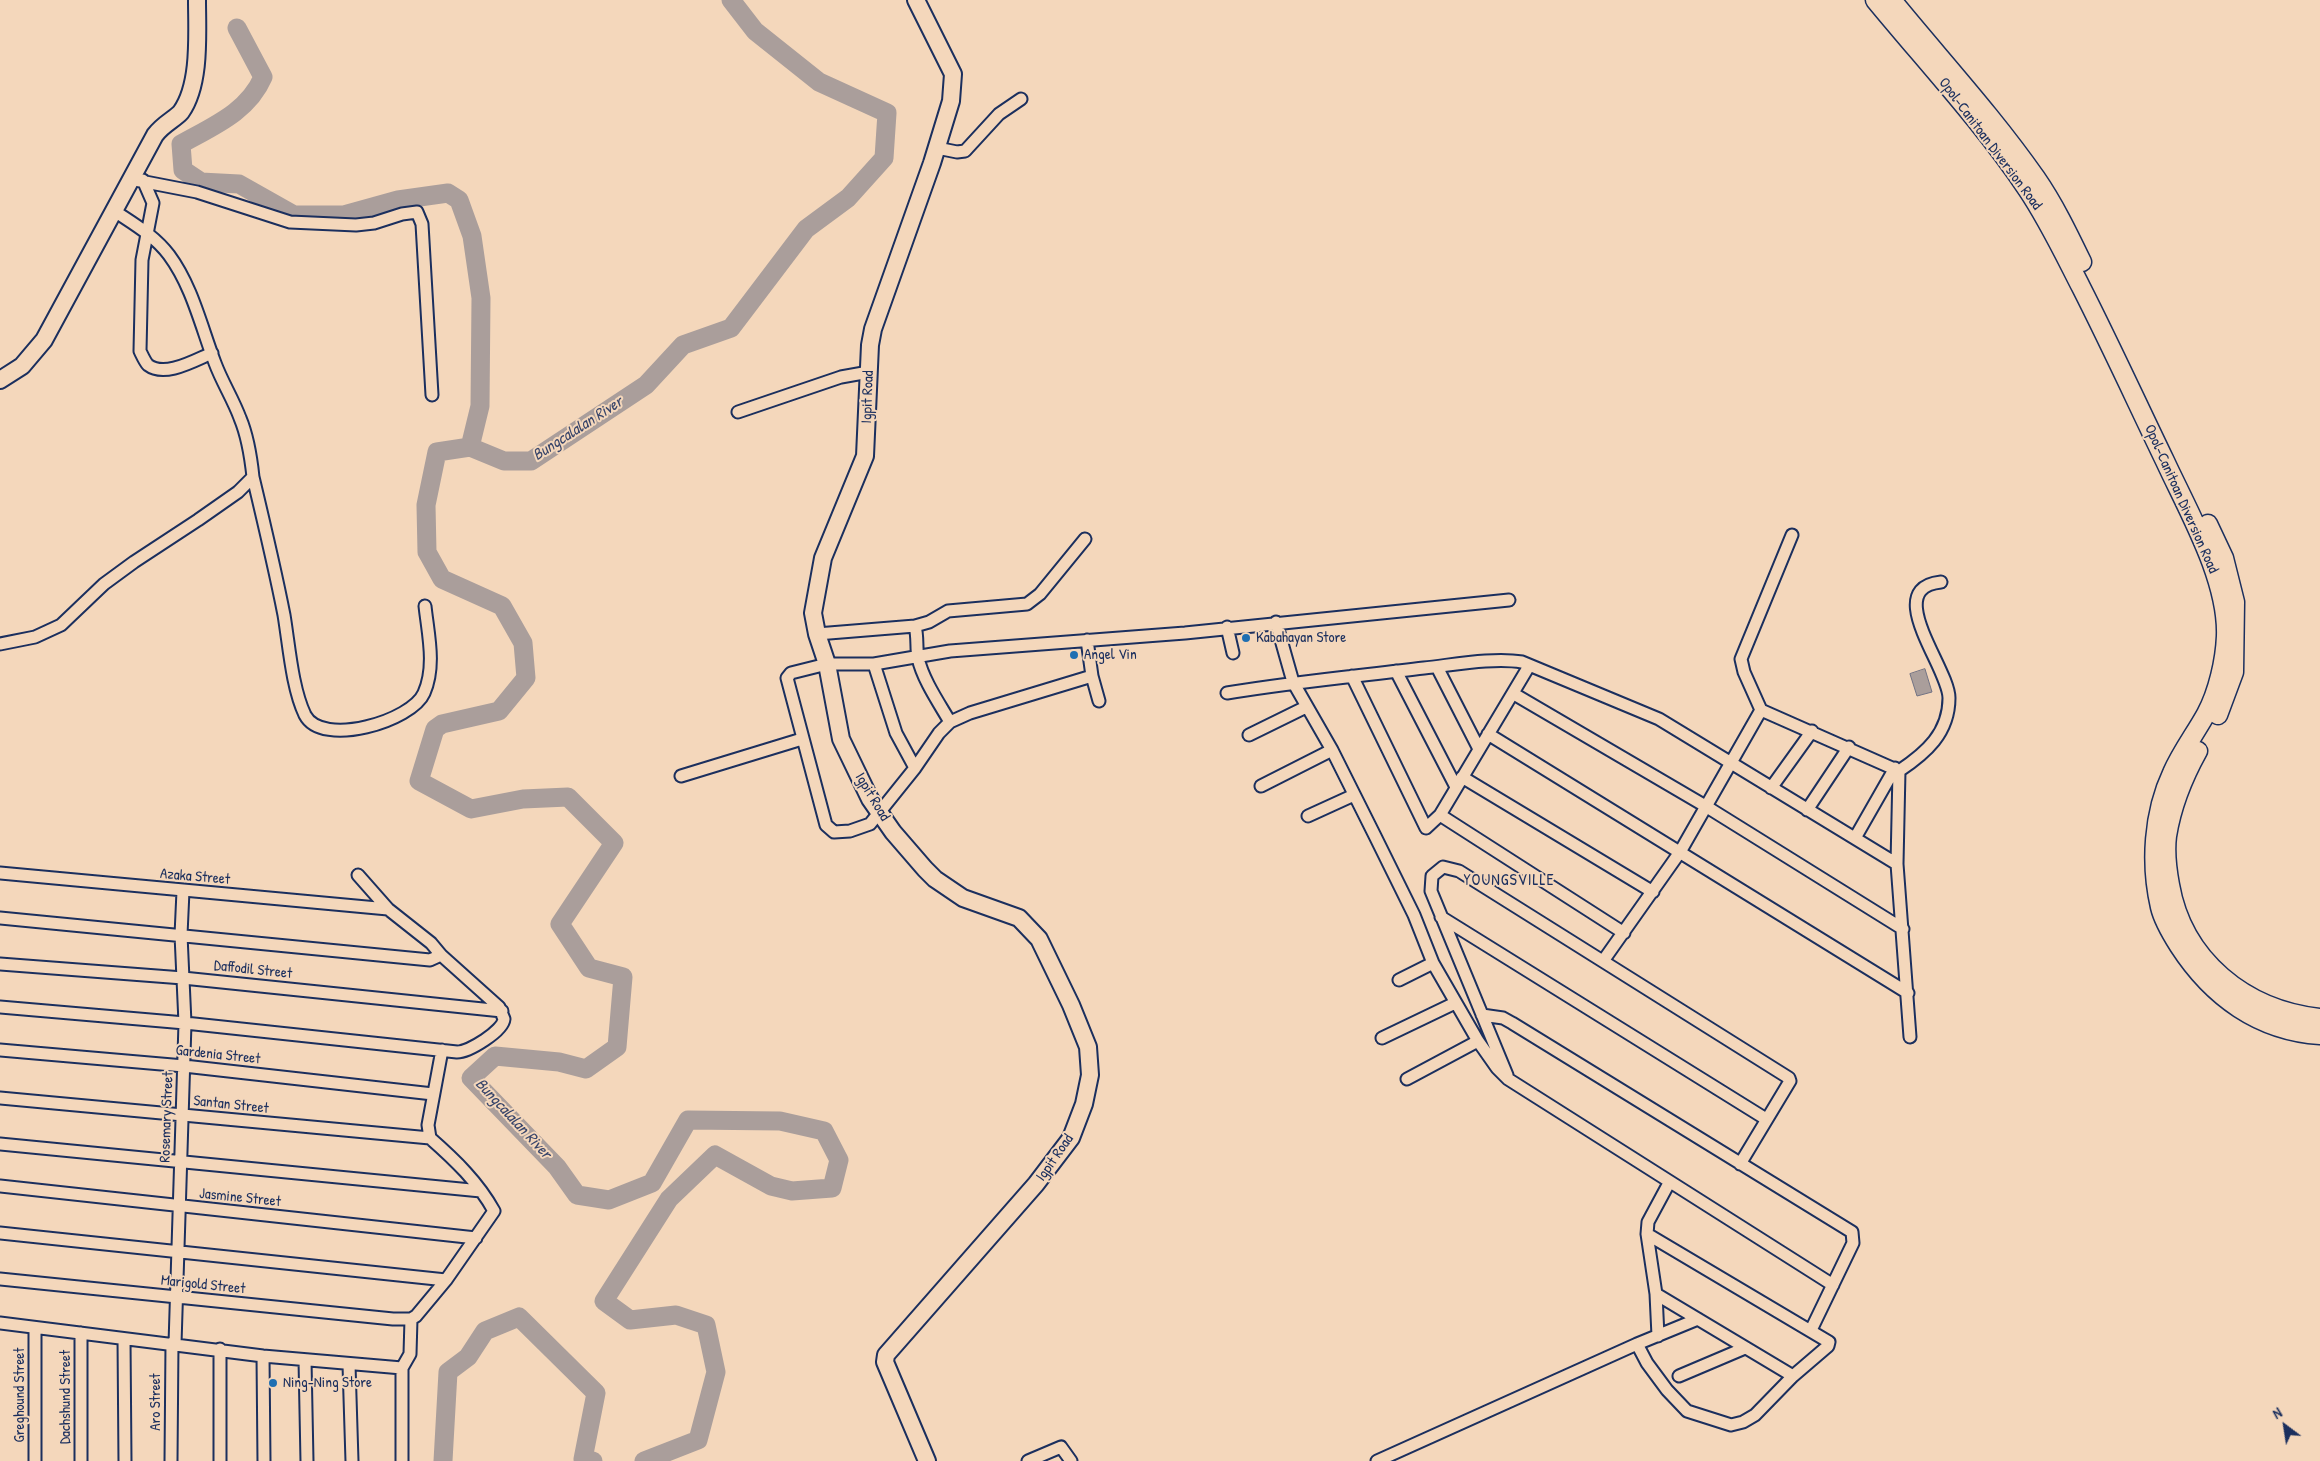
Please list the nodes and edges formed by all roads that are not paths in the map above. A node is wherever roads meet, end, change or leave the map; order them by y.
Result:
1 (197, 0) edge
2 (916, 0) edge
3 (1875, 0) edge
4 (1892, 0) edge
5 (1021, 99) dead end
6 (938, 148) junction
7 (137, 180) junction
8 (113, 210) junction
9 (147, 233) junction
10 (212, 353) junction
11 (868, 372) junction
12 (0, 380) edge
13 (432, 395) dead end
14 (738, 412) dead end
15 (254, 477) junction
16 (1792, 535) dead end
17 (1085, 539) dead end
18 (1941, 582) dead end
19 (1509, 600) dead end
20 (425, 606) dead end
21 (1276, 622) junction
22 (915, 626) junction
23 (1227, 627) junction
24 (817, 634) junction
25 (1087, 640) junction
26 (0, 644) edge
27 (1233, 653) dead end
28 (918, 656) junction
29 (827, 664) junction
30 (874, 664) junction
31 (1529, 666) junction
32 (1437, 667) junction
33 (1396, 671) junction
34 (1092, 676) junction
35 (1352, 676) junction
36 (1293, 682) junction
37 (1227, 693) dead end
38 (1514, 694) junction
39 (1099, 701) dead end
40 (1306, 707) junction
41 (1761, 710) junction
42 (950, 722) junction
43 (1812, 731) junction
44 (1488, 734) junction
45 (1249, 735) dead end
46 (802, 739) junction
47 (1849, 747) junction
48 (1479, 748) junction
49 (1332, 750) junction
50 (1730, 763) junction
51 (915, 768) junction
52 (1897, 770) junction
53 (681, 776) dead end
54 (1462, 776) junction
55 (1261, 786) dead end
56 (1456, 787) junction
57 (1771, 788) junction
58 (1354, 795) junction
59 (1707, 806) junction
60 (1807, 810) junction
61 (879, 813) junction
62 (1440, 814) junction
63 (1308, 816) dead end
64 (1855, 838) junction
65 (1680, 852) junction
66 (1897, 864) junction
67 (0, 873) edge
68 (358, 875) dead end
69 (182, 891) junction
70 (1654, 892) junction
71 (388, 909) junction
72 (1441, 917) junction
73 (0, 918) edge
74 (1903, 929) junction
75 (1624, 933) junction
76 (181, 934) junction
77 (441, 955) junction
78 (1603, 962) junction
79 (1433, 963) junction
80 (0, 964) edge
81 (183, 978) junction
82 (1400, 980) dead end
83 (1908, 993) junction
84 (1455, 1003) junction
85 (0, 1007) edge
86 (502, 1011) junction
87 (1482, 1015) junction
88 (2320, 1018) edge
89 (185, 1023) junction
90 (2320, 1036) edge
91 (1910, 1037) dead end
92 (1382, 1038) dead end
93 (1478, 1041) junction
94 (0, 1050) edge
95 (442, 1050) junction
96 (184, 1066) junction
97 (1407, 1079) dead end
98 (1508, 1079) junction
99 (433, 1094) junction
100 (0, 1098) edge
101 (183, 1115) junction
102 (1766, 1119) junction
103 (430, 1138) junction
104 (0, 1144) edge
105 (180, 1162) junction
106 (1740, 1164) junction
107 (1669, 1182) junction
108 (0, 1186) edge
109 (481, 1191) junction
110 (179, 1207) junction
111 (0, 1233) edge
112 (1647, 1234) junction
113 (476, 1238) junction
114 (178, 1252) junction
115 (0, 1279) edge
116 (446, 1280) junction
117 (1833, 1285) junction
118 (1656, 1294) junction
119 (176, 1298) junction
120 (407, 1319) junction
121 (1698, 1319) junction
122 (0, 1323) edge
123 (35, 1328) junction
124 (1811, 1330) junction
125 (81, 1333) junction
126 (1658, 1336) junction
127 (124, 1338) junction
128 (174, 1344) junction
129 (1638, 1344) junction
130 (1745, 1348) junction
131 (220, 1349) junction
132 (263, 1356) junction
133 (305, 1360) junction
134 (349, 1365) junction
135 (402, 1368) junction
136 (1680, 1376) dead end
137 (1793, 1376) junction
138 (35, 1461) edge
139 (81, 1461) edge
140 (125, 1461) edge
141 (171, 1461) edge
142 (220, 1461) edge
143 (264, 1461) edge
144 (307, 1461) edge
145 (352, 1461) edge
146 (402, 1461) edge
147 (927, 1461) edge
148 (1028, 1461) edge
149 (1070, 1461) edge
150 (1377, 1461) edge

1 - 7 street
2 - 6 street, Igpit Road
3 - 90 main road, Opol-Canitoan Diversion Road
4 - 88 main road, Opol-Canitoan Diversion Road
5 - 6 street
6 - 11 street, Igpit Road
7 - 8 street
7 - 9 street
7 - 13 street
8 - 9 street
8 - 12 street
9 - 10 street
9 - 10 street
10 - 15 street
11 - 14 street
11 - 24 street, Igpit Road
15 - 20 street
15 - 26 street
16 - 41 street
17 - 22 street
18 - 52 street
19 - 21 street
21 - 23 street
21 - 36 street
22 - 24 street
22 - 28 street
23 - 25 street
23 - 27 street
24 - 29 street, Igpit Road
25 - 28 street
25 - 34 street
28 - 30 street
28 - 42 street
29 - 30 street
29 - 46 street
29 - 61 street, Igpit Road
30 - 51 street
31 - 32 street
31 - 38 street
31 - 50 street
32 - 33 street
32 - 48 street
33 - 35 street
33 - 56 street
34 - 39 street
34 - 42 street
35 - 36 street
35 - 62 street
36 - 37 street
36 - 40 street
38 - 44 street
38 - 59 street
40 - 45 street
40 - 49 street
41 - 43 street
41 - 50 street
42 - 51 street
43 - 47 street
43 - 57 street
44 - 48 street
44 - 65 street
46 - 53 street
46 - 61 street
47 - 52 street
47 - 60 street
48 - 54 street
49 - 55 street
49 - 58 street
50 - 57 street
50 - 59 street
51 - 61 street
52 - 64 street
52 - 66 street
54 - 56 street
54 - 70 street
56 - 62 street
57 - 60 street
58 - 63 street
58 - 79 street
59 - 65 street
59 - 74 street
60 - 64 street
61 - 147 street, Igpit Road
62 - 75 street
64 - 66 street
65 - 70 street
65 - 83 street
66 - 74 street
67 - 69 street, Azaka Street
68 - 71 street
69 - 71 street, Azaka Street
69 - 76 street, Rosemary Street
70 - 75 street
71 - 77 street
72 - 78 street
72 - 87 street
72 - 102 street
73 - 76 street
74 - 83 street
75 - 78 street
76 - 77 street
76 - 81 street, Rosemary Street
77 - 86 street
78 - 102 street
79 - 82 street
79 - 84 street
80 - 81 street, Daffodil Street
81 - 86 street, Daffodil Street
81 - 89 street, Rosemary Street
83 - 91 street
84 - 92 street
84 - 93 street
85 - 89 street
86 - 95 street
87 - 98 street
87 - 106 street
89 - 95 street
89 - 96 street, Rosemary Street
93 - 97 street
93 - 98 street
94 - 96 street, Gardenia Street
95 - 99 street
96 - 99 street, Gardenia Street
96 - 101 street, Rosemary Street
98 - 107 street
99 - 103 street
100 - 101 street, Santan Street
101 - 103 street, Santan Street
101 - 105 street, Rosemary Street
102 - 106 street
103 - 109 street
104 - 105 street
105 - 109 street
105 - 110 street, Rosemary Street
106 - 117 street
107 - 112 street
107 - 117 street
108 - 110 street, Jasmine Street
109 - 113 street
110 - 113 street, Jasmine Street
110 - 114 street, Rosemary Street
111 - 114 street
112 - 118 street
112 - 124 street
113 - 116 street
114 - 116 street
114 - 119 street, Rosemary Street
115 - 119 street, Marigold Street
116 - 120 street
117 - 124 street
118 - 121 street
118 - 126 street
119 - 120 street, Marigold Street
119 - 128 street, Rosemary Street
120 - 135 street
121 - 126 street
121 - 130 street
122 - 123 street
123 - 125 street
123 - 138 street, Greghound Street
124 - 137 street
125 - 127 street
125 - 139 street, Dachshund Street
126 - 129 street
127 - 128 street
127 - 140 street
128 - 131 street
128 - 141 street, Aro Street
129 - 137 street
129 - 150 street
130 - 136 street
130 - 137 street
131 - 132 street
131 - 142 street
132 - 133 street
132 - 143 street
133 - 134 street
133 - 144 street
134 - 135 street
134 - 145 street
135 - 146 street
148 - 149 street

